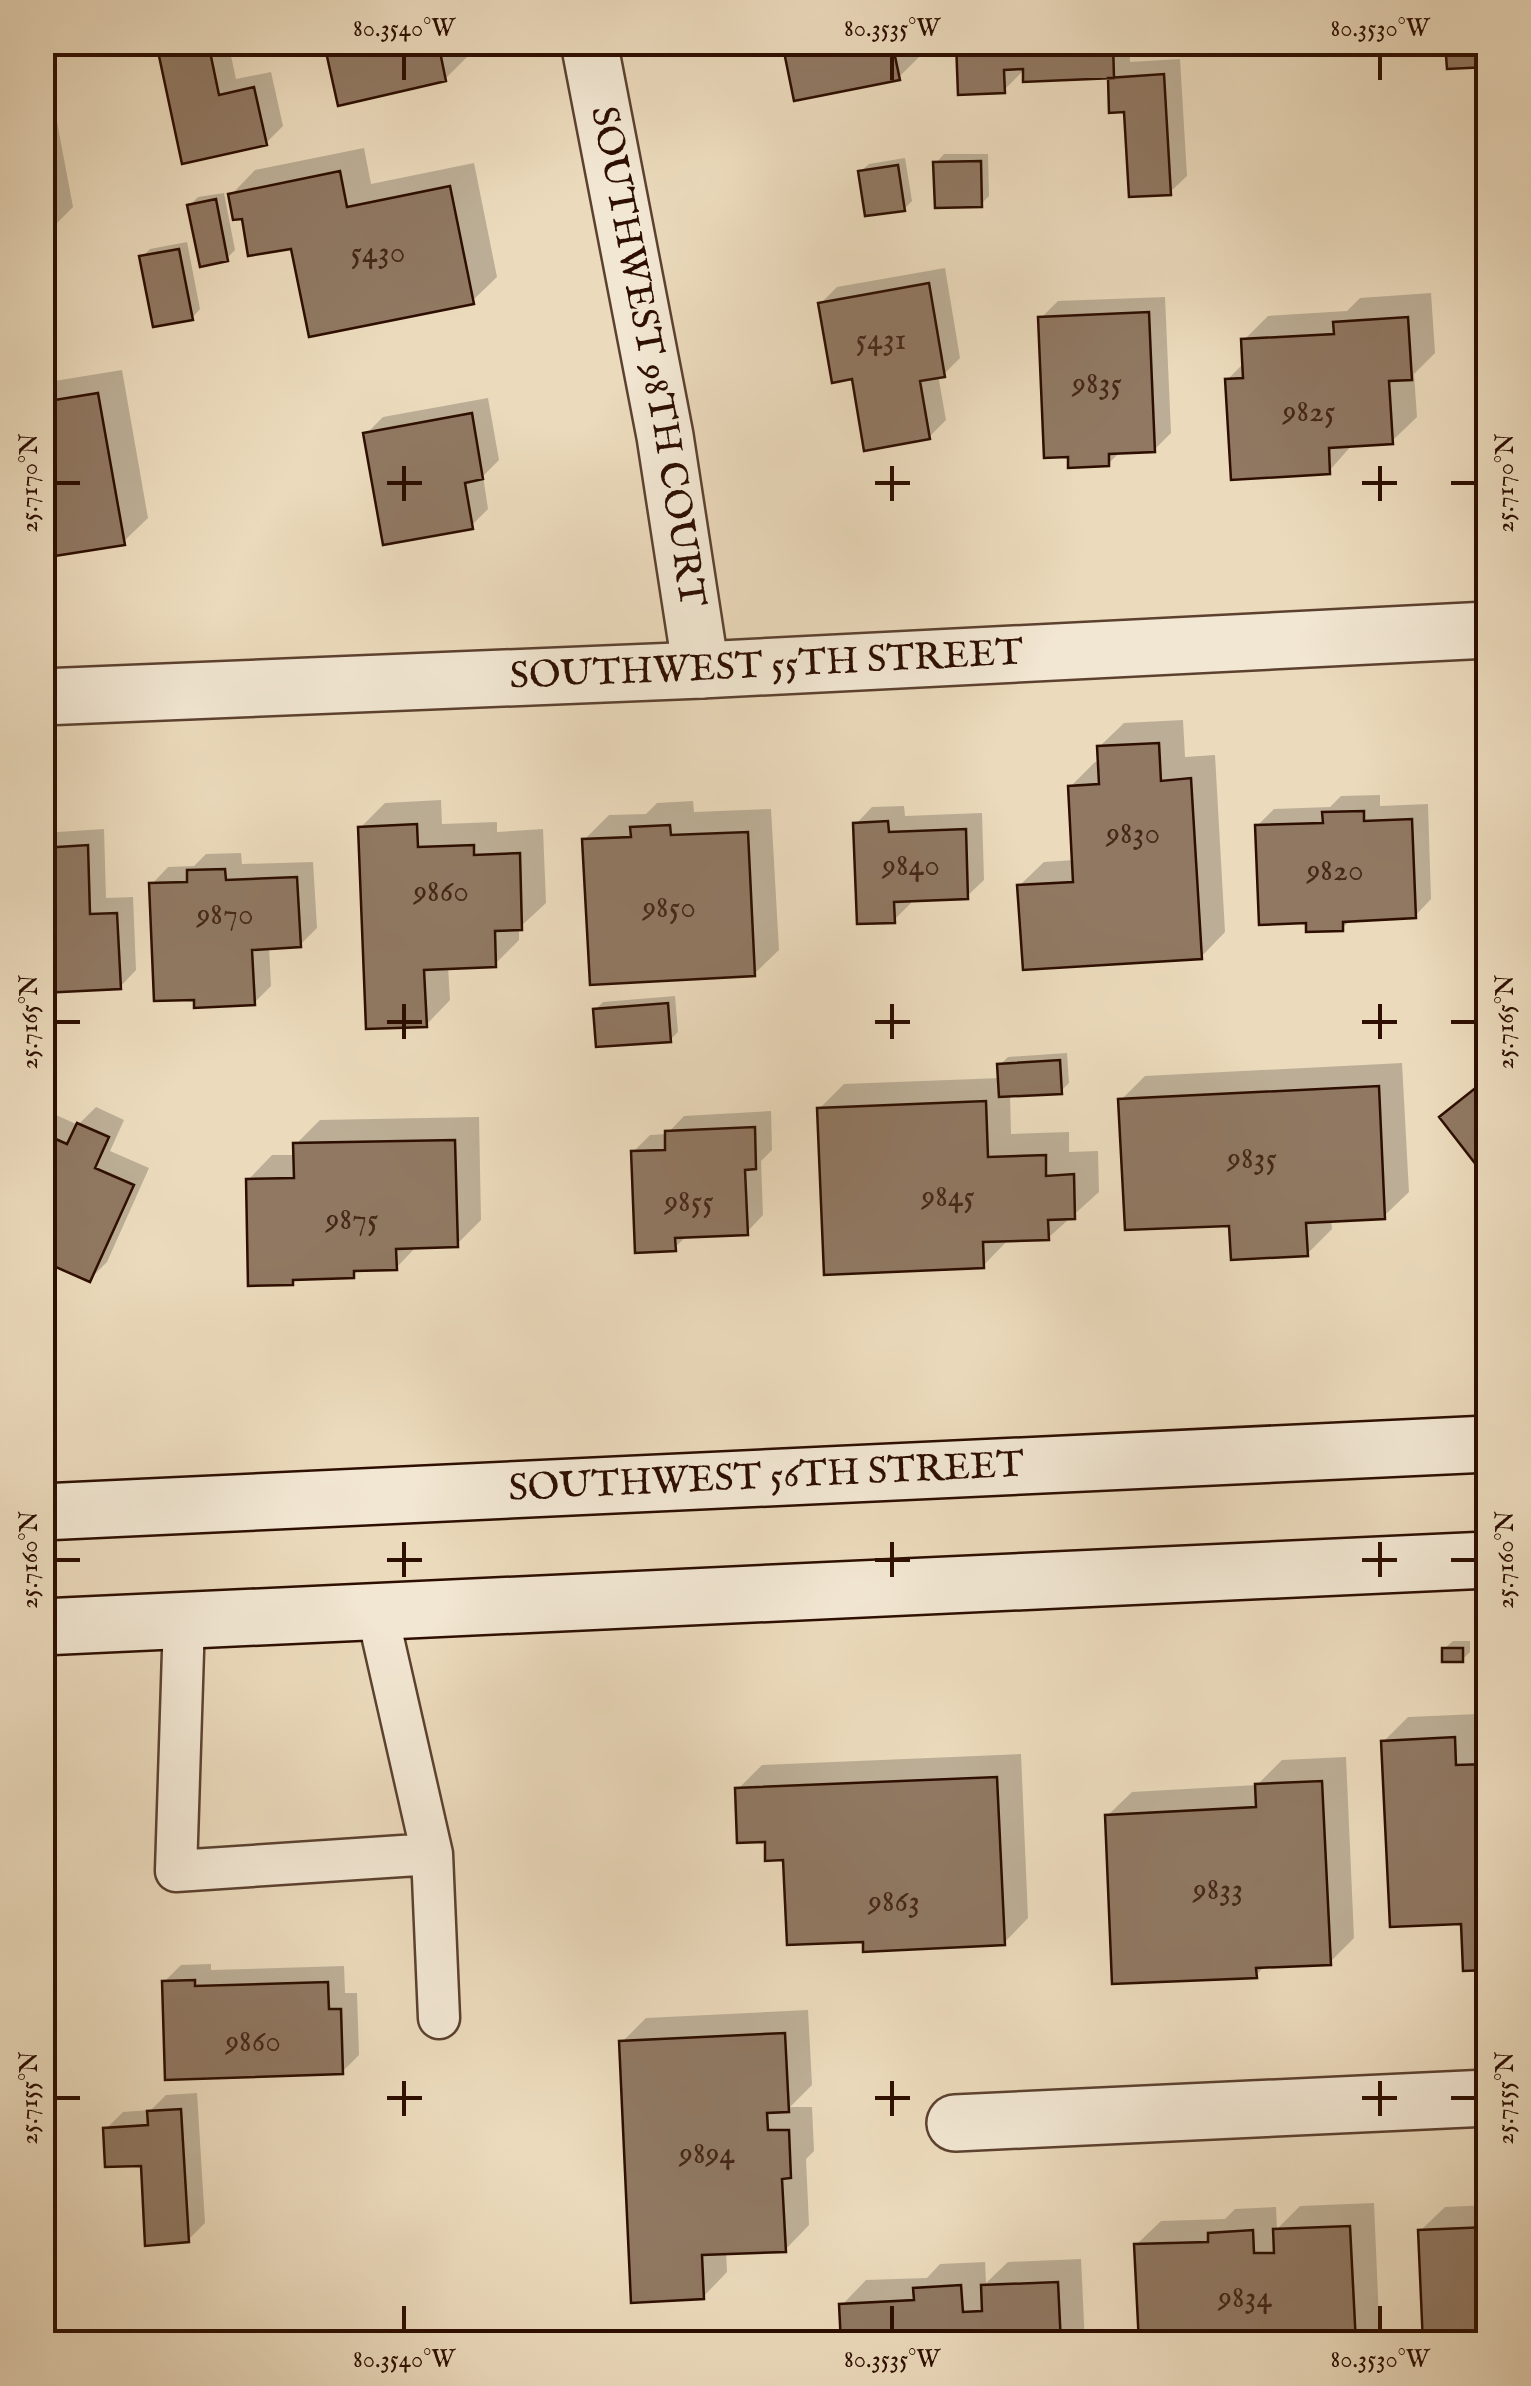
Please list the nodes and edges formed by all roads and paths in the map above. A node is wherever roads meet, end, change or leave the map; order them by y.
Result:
1 (589, 42) edge
2 (1488, 630) edge
3 (701, 670) junction
4 (42, 697) edge
5 (1488, 1444) edge
6 (42, 1512) edge
7 (1488, 1560) edge
8 (377, 1612) junction
9 (184, 1620) junction
10 (42, 1627) edge
11 (432, 1854) junction
12 (438, 2018) dead end
13 (1488, 2098) edge
14 (956, 2123) dead end

1 - 3 main road, SOUTHWEST 98TH COURT
2 - 3 main road, SOUTHWEST 55TH STREET
3 - 4 main road, SOUTHWEST 55TH STREET
5 - 6 main road, SOUTHWEST 56TH STREET
7 - 8 main road
8 - 9 main road
8 - 11 lane
9 - 10 main road
9 - 11 lane
11 - 12 lane
13 - 14 main road

